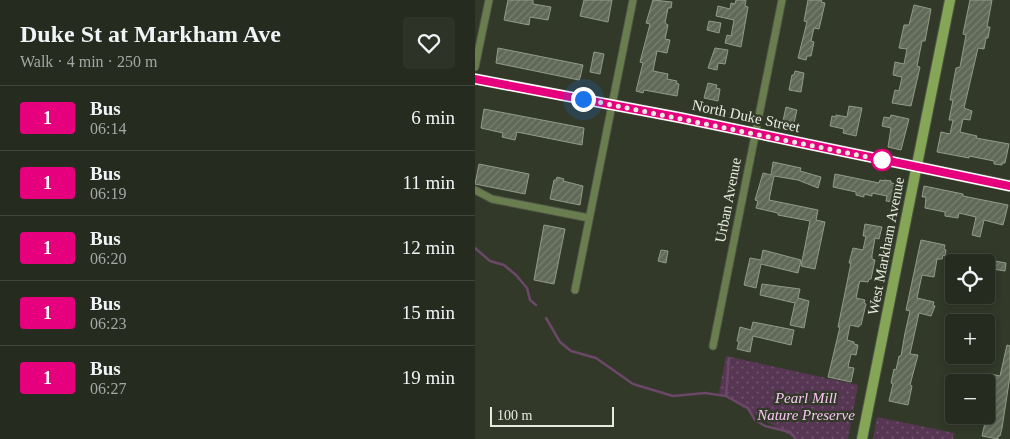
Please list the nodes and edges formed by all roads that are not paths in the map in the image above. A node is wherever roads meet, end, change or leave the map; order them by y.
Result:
1 (489, 0) edge
2 (633, 0) edge
3 (783, 0) edge
4 (950, 0) edge
5 (475, 67) edge
6 (475, 79) edge
7 (612, 104) junction
8 (756, 134) junction
9 (917, 166) junction
10 (1010, 186) edge
11 (475, 190) edge
12 (589, 218) junction
13 (575, 290) dead end
14 (713, 346) dead end
15 (862, 439) edge

1 - 5 street
2 - 7 street
3 - 8 street, Urban Avenue
4 - 9 main road, West Markham Avenue
6 - 7 main road, North Duke Street
7 - 8 main road, North Duke Street
7 - 12 street
8 - 9 main road, North Duke Street
8 - 14 street, Urban Avenue
9 - 10 main road, North Duke Street
9 - 15 main road, West Markham Avenue
11 - 12 street
12 - 13 street

